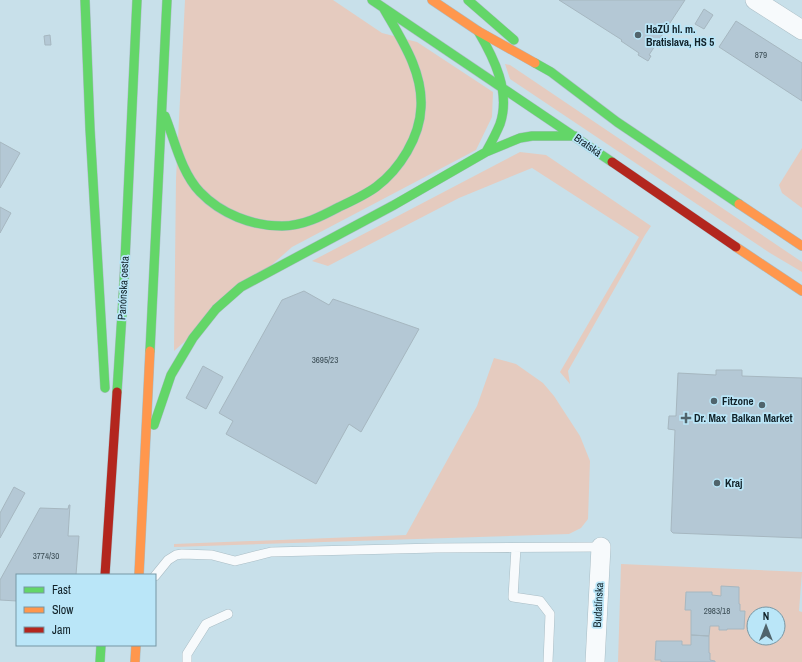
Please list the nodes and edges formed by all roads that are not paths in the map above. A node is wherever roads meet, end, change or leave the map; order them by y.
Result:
1 (85, 0) edge
2 (137, 0) edge
3 (167, 0) edge
4 (372, 0) edge
5 (432, 0) edge
6 (468, 0) edge
7 (755, 0) edge
8 (382, 6) junction
9 (478, 30) junction
10 (802, 30) edge
11 (552, 72) junction
12 (502, 85) junction
13 (162, 109) junction
14 (575, 136) junction
15 (486, 152) junction
16 (802, 246) edge
17 (802, 291) edge
18 (106, 400) dead end
19 (106, 415) dead end
20 (145, 453) junction
21 (110, 478) junction
22 (601, 547) joint
23 (516, 548) junction
24 (105, 574) edge
25 (139, 574) edge
26 (156, 575) edge
27 (228, 614) dead end
28 (101, 646) edge
29 (136, 646) edge
30 (100, 662) edge
31 (135, 662) edge
32 (187, 662) edge
33 (548, 662) edge
34 (595, 662) edge

1 - 18 main road
2 - 21 main road, Panónska cesta
3 - 13 main road
4 - 8 main road, Bratská
5 - 9 main road
6 - 11 main road
7 - 10 street
8 - 12 main road, Bratská
8 - 13 main road
9 - 11 main road
9 - 12 main road
11 - 16 main road
12 - 14 main road, Bratská
12 - 15 main road
13 - 20 main road
14 - 15 main road
14 - 17 main road, Bratská
15 - 20 main road
19 - 21 main road
20 - 25 main road
21 - 24 main road, Panónska cesta
22 - 23 lane
22 - 34 street, Budatínska
23 - 26 lane
23 - 33 lane
27 - 32 lane
28 - 30 main road
29 - 31 main road

